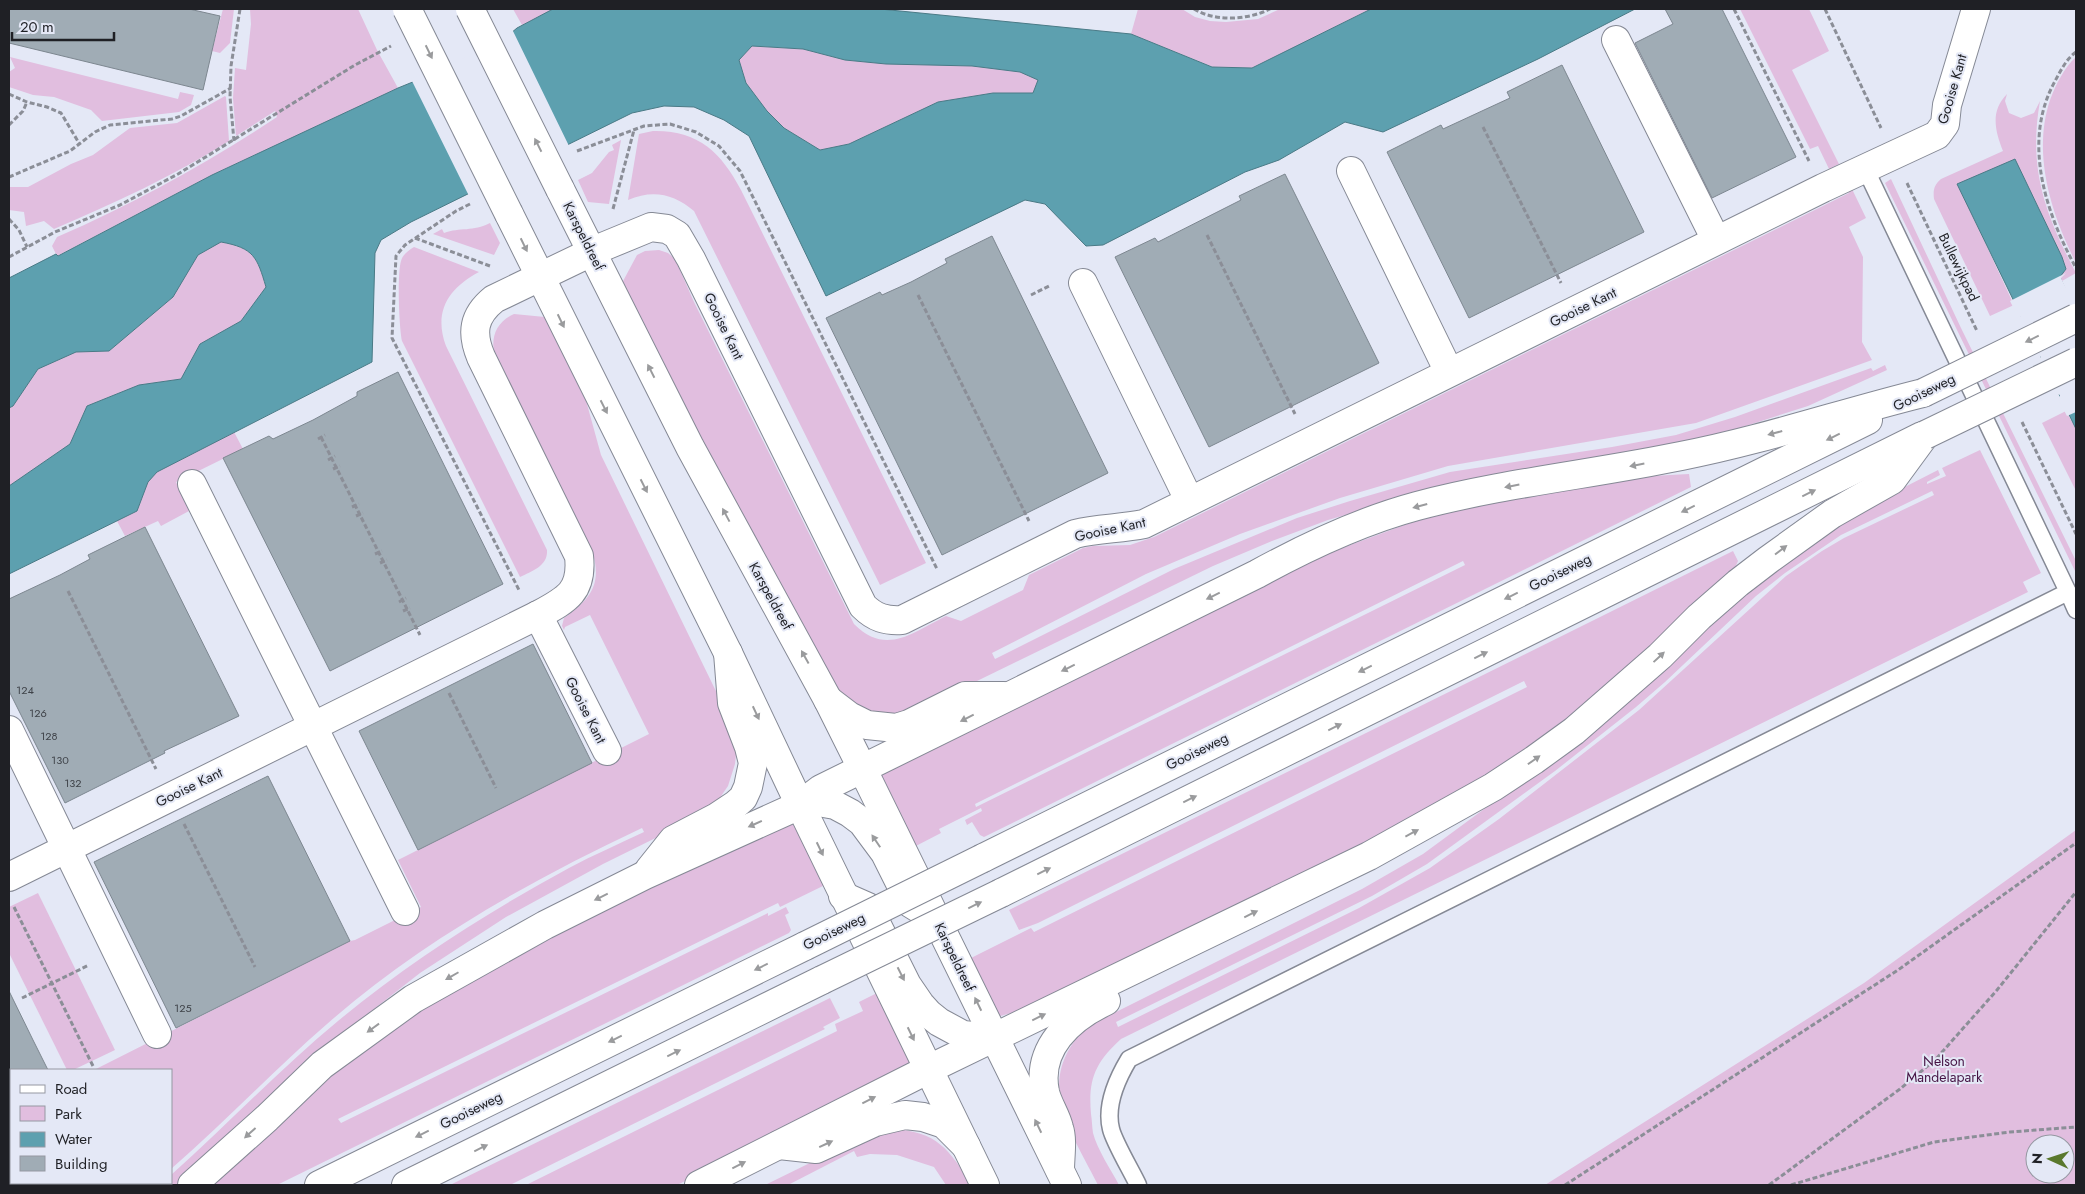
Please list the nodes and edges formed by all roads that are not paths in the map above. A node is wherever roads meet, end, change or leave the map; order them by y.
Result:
1 (407, 9) edge
2 (470, 9) edge
3 (1976, 9) edge
4 (1616, 40) dead end
5 (1865, 168) junction
6 (1351, 171) dead end
7 (1716, 240) junction
8 (592, 252) junction
9 (540, 277) junction
10 (1083, 283) dead end
11 (2076, 318) edge
12 (2076, 362) edge
13 (1449, 372) junction
14 (1913, 396) junction
15 (1925, 435) junction
16 (192, 484) dead end
17 (1189, 500) junction
18 (2068, 592) junction
19 (2076, 610) edge
20 (535, 616) junction
21 (728, 654) junction
22 (1010, 696) junction
23 (828, 700) junction
24 (312, 726) junction
25 (9, 730) edge
26 (607, 751) dead end
27 (863, 770) junction
28 (800, 805) junction
29 (66, 848) junction
30 (645, 876) junction
31 (9, 877) edge
32 (843, 896) junction
33 (405, 911) dead end
34 (936, 919) junction
35 (1207, 936) junction
36 (157, 1034) dead end
37 (995, 1038) junction
38 (929, 1070) junction
39 (779, 1145) junction
40 (966, 1146) junction
41 (1063, 1178) edge
42 (192, 1185) edge
43 (319, 1185) edge
44 (406, 1185) edge
45 (699, 1185) edge
46 (986, 1185) edge
47 (1138, 1185) edge

1 -> 9 main road, bridge
8 -> 2 main road, Karspeldreef, bridge
3 - 5 main road, Gooise Kant
4 - 7 main road
5 - 7 main road, Gooise Kant
5 - 18 lane
6 - 13 main road
7 - 13 main road, Gooise Kant
8 - 9 main road, Gooise Kant
8 - 17 main road, Gooise Kant
23 -> 8 main road, Karspeldreef
9 - 20 main road, Gooise Kant
9 -> 21 main road
10 - 17 main road
11 -> 14 main road, Gooiseweg, bridge
12 - 15 main road, bridge
13 - 17 main road, Gooise Kant
14 -> 22 main road
14 -> 43 main road, Gooiseweg, bridge
35 -> 15 main road
44 -> 15 main road, bridge
16 - 24 main road
18 - 19 lane
18 - 47 lane
20 - 24 main road, Gooise Kant
20 - 26 main road, Gooise Kant
21 -> 28 main road
21 - 30 main road
22 - 23 main road
22 -> 27 main road
23 - 27 main road, Karspeldreef
24 - 29 main road, Gooise Kant
24 - 33 main road
25 - 29 main road
27 - 28 main road
27 - 34 main road, Karspeldreef
28 -> 30 main road
28 -> 32 main road
34 -> 28 main road
29 - 31 main road, Gooise Kant
29 - 36 main road
30 -> 42 main road
32 -> 37 main road
32 -> 38 main road
37 -> 34 main road, Karspeldreef
37 -> 35 main road
35 - 41 main road
37 - 38 main road
41 -> 37 main road, Karspeldreef
39 -> 38 main road
38 - 40 main road
39 -> 40 main road
45 -> 39 main road
40 - 46 main road

